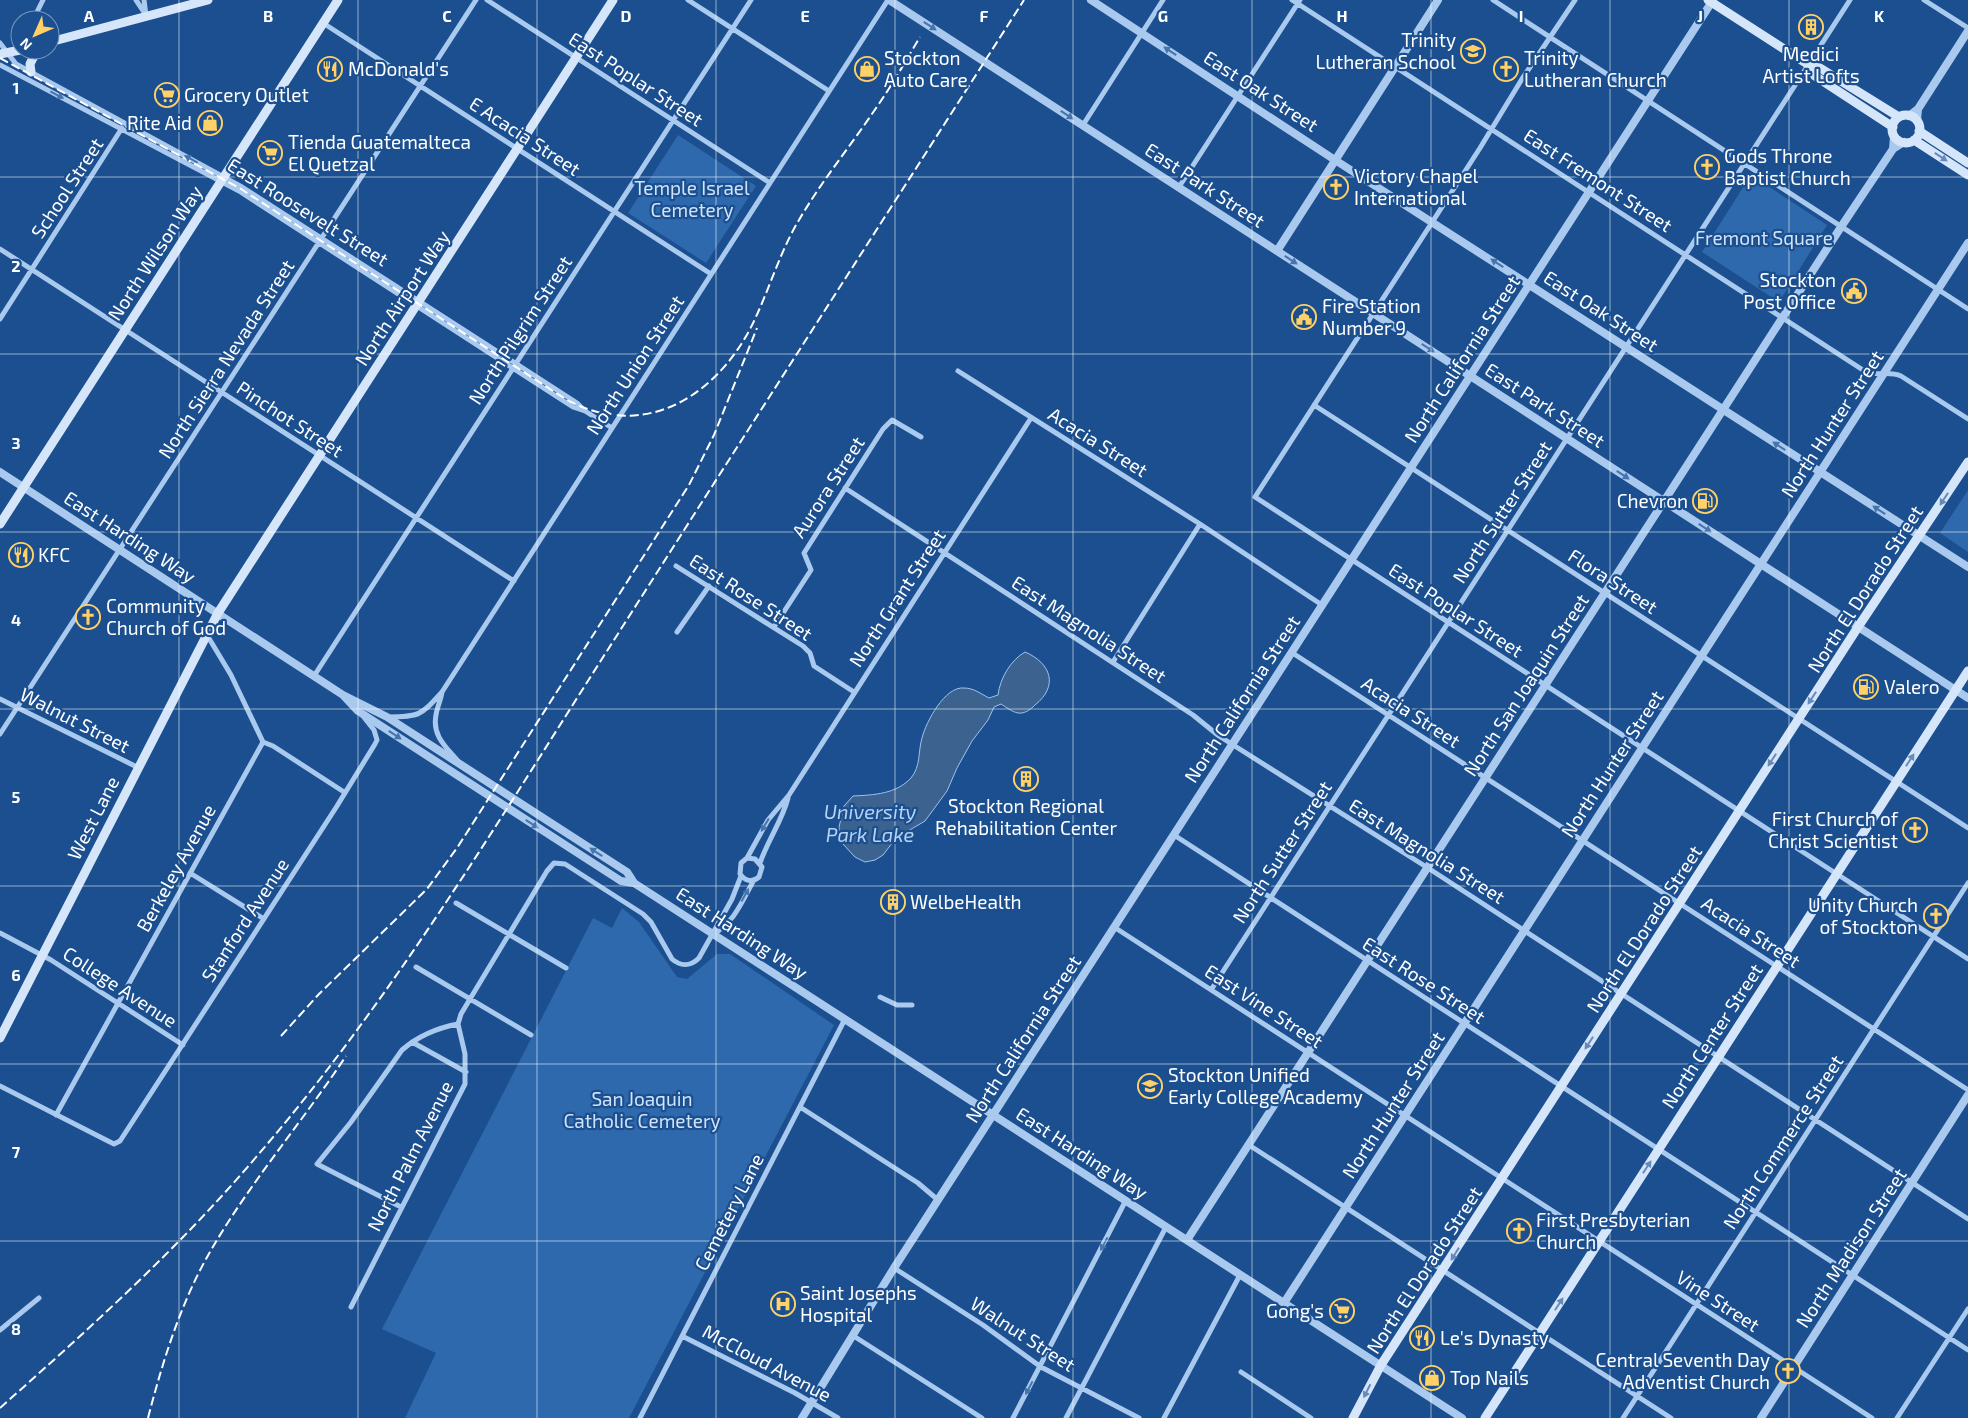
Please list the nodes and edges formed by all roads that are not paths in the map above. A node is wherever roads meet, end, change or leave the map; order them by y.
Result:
1 (136, 0) edge
2 (144, 0) edge
3 (208, 0) edge
4 (338, 0) edge
5 (476, 0) edge
6 (487, 0) edge
7 (613, 0) edge
8 (688, 0) edge
9 (751, 0) edge
10 (889, 0) edge
11 (1091, 0) edge
12 (1163, 0) edge
13 (1292, 0) edge
14 (1438, 0) edge
15 (1493, 0) edge
16 (1575, 0) edge
17 (1850, 0) edge
18 (1924, 0) edge
19 (1711, 1) edge
20 (1299, 2) edge
21 (146, 15) junction
22 (323, 23) junction
23 (732, 28) junction
24 (1968, 30) edge
25 (1142, 34) junction
26 (1551, 38) junction
27 (60, 39) edge
28 (0, 43) edge
29 (4, 54) edge
30 (576, 58) junction
31 (32, 60) edge
32 (0, 65) edge
33 (1809, 65) junction
34 (1394, 66) junction
35 (31, 72) junction
36 (420, 86) junction
37 (829, 91) junction
38 (1239, 96) junction
39 (1648, 101) junction
40 (1860, 103) junction
41 (1879, 105) junction
42 (1918, 109) junction
43 (1909, 116) junction
44 (1899, 117) junction
45 (673, 120) junction
46 (1917, 121) junction
47 (125, 123) junction
48 (1083, 125) junction
49 (1492, 129) junction
50 (121, 130) junction
51 (1894, 131) junction
52 (1920, 131) junction
53 (1914, 140) junction
54 (1904, 142) junction
55 (517, 149) junction
56 (1893, 149) junction
57 (1335, 160) junction
58 (1968, 163) edge
59 (1745, 164) junction
60 (1968, 175) edge
61 (222, 179) junction
62 (770, 184) junction
63 (1179, 187) junction
64 (1589, 192) junction
65 (614, 212) junction
66 (1433, 221) junction
67 (1841, 227) junction
68 (321, 240) junction
69 (1968, 244) edge
70 (0, 249) edge
71 (1277, 251) junction
72 (1686, 255) junction
73 (32, 270) junction
74 (711, 274) junction
75 (1529, 284) junction
76 (1938, 290) junction
77 (418, 303) junction
78 (1968, 309) edge
79 (1373, 314) junction
80 (1783, 318) junction
81 (0, 319) edge
82 (125, 330) junction
83 (1626, 346) junction
84 (515, 366) junction
85 (958, 371) dead end
86 (1884, 374) junction
87 (1470, 376) junction
88 (222, 393) junction
89 (1314, 405) junction
90 (1723, 410) junction
91 (1031, 418) junction
92 (1968, 419) edge
93 (612, 428) junction
94 (921, 437) dead end
95 (1567, 439) junction
96 (319, 456) junction
97 (1968, 462) edge
98 (1411, 468) junction
99 (0, 472) edge
100 (1820, 472) junction
101 (24, 488) junction
102 (846, 488) junction
103 (1664, 502) junction
104 (416, 518) junction
105 (0, 524) edge
106 (1200, 524) junction
107 (1508, 531) junction
108 (1920, 536) junction
109 (120, 550) junction
110 (944, 552) junction
111 (1351, 560) junction
112 (1761, 564) junction
113 (676, 566) dead end
114 (1968, 567) edge
115 (514, 581) junction
116 (709, 586) junction
117 (1605, 593) junction
118 (1322, 605) junction
119 (218, 613) junction
120 (1448, 622) junction
121 (774, 627) junction
122 (1858, 628) junction
123 (677, 632) dead end
124 (206, 635) junction
125 (1291, 652) junction
126 (1702, 656) junction
127 (1113, 662) junction
128 (1968, 671) edge
129 (314, 676) junction
130 (1545, 685) junction
131 (1956, 690) junction
132 (442, 692) junction
133 (854, 692) junction
134 (344, 695) junction
135 (1968, 698) edge
136 (0, 699) edge
137 (17, 708) junction
138 (358, 711) junction
139 (1388, 715) junction
140 (387, 717) junction
141 (1799, 719) junction
142 (0, 734) edge
143 (263, 742) junction
144 (1233, 744) junction
145 (1642, 748) junction
146 (464, 767) junction
147 (137, 768) junction
148 (1486, 778) junction
149 (1896, 782) junction
150 (344, 792) junction
151 (789, 795) junction
152 (1330, 807) junction
153 (1740, 811) junction
154 (1968, 828) edge
155 (1174, 835) junction
156 (1583, 841) junction
157 (747, 858) junction
158 (760, 863) junction
159 (1428, 868) junction
160 (190, 873) junction
161 (1837, 874) junction
162 (741, 876) junction
163 (754, 880) junction
164 (634, 882) junction
165 (1968, 883) edge
166 (1270, 898) junction
167 (456, 903) dead end
168 (1680, 903) junction
169 (264, 919) junction
170 (1114, 927) junction
171 (1524, 931) junction
172 (0, 933) edge
173 (713, 934) junction
174 (509, 935) junction
175 (1933, 936) junction
176 (42, 955) junction
177 (1968, 959) edge
178 (1367, 961) junction
179 (1776, 966) junction
180 (416, 967) dead end
181 (566, 968) dead end
182 (1211, 990) junction
183 (1621, 994) junction
184 (880, 997) dead end
185 (470, 999) junction
186 (118, 1003) junction
187 (912, 1005) dead end
188 (845, 1019) junction
189 (458, 1024) junction
190 (1464, 1024) junction
191 (1874, 1029) junction
192 (531, 1036) dead end
193 (0, 1037) edge
194 (412, 1042) junction
195 (183, 1045) junction
196 (1308, 1053) junction
197 (1718, 1057) junction
198 (466, 1072) junction
199 (0, 1086) edge
200 (1562, 1087) junction
201 (1968, 1090) edge
202 (1968, 1095) edge
203 (800, 1107) junction
204 (56, 1115) junction
205 (994, 1115) junction
206 (1405, 1116) junction
207 (1815, 1120) junction
208 (1249, 1145) junction
209 (1658, 1149) junction
210 (1502, 1179) junction
211 (1912, 1183) junction
212 (938, 1200) junction
213 (1126, 1200) junction
214 (401, 1207) junction
215 (1346, 1208) junction
216 (1756, 1212) junction
217 (1968, 1219) edge
218 (1166, 1226) junction
219 (1187, 1240) junction
220 (1599, 1241) junction
221 (894, 1268) junction
222 (1444, 1271) junction
223 (1852, 1274) junction
224 (1240, 1275) junction
225 (40, 1298) dead end
226 (1284, 1303) junction
227 (1696, 1304) junction
228 (350, 1307) dead end
229 (1968, 1309) edge
230 (0, 1330) edge
231 (1540, 1333) junction
232 (852, 1335) junction
233 (682, 1336) junction
234 (1949, 1338) junction
235 (1968, 1350) edge
236 (1381, 1366) junction
237 (1040, 1367) junction
238 (1794, 1368) junction
239 (1241, 1372) dead end
240 (1081, 1388) junction
241 (1637, 1396) junction
242 (812, 1402) junction
243 (640, 1418) edge
244 (802, 1418) edge
245 (838, 1418) edge
246 (982, 1418) edge
247 (1013, 1418) edge
248 (1066, 1418) edge
249 (1139, 1418) edge
250 (1164, 1418) edge
251 (1311, 1418) edge
252 (1353, 1418) edge
253 (1462, 1418) edge
254 (1485, 1418) edge
255 (1623, 1418) edge
256 (1671, 1418) edge
257 (1761, 1418) edge
258 (1872, 1418) edge
259 (1897, 1418) edge

1 - 21 street
2 - 21 street
3 - 21 main road
4 - 22 main road, North Wilson Way
5 - 36 street, North Sierra Nevada Street
6 - 30 street, East Poplar Street
7 - 30 main road, North Airport Way
8 - 23 street
9 - 23 street, North Pilgrim Street
10 - 37 street, North Union Street
10 -> 48 street, East Park Street
11 - 25 street, East Oak Street
12 - 25 street
13 - 20 street, East Fremont Street
14 - 34 street
15 - 26 street
16 - 26 street
17 - 33 street, North Sutter Street
18 - 24 street
19 - 33 main road
19 - 39 street, North California Street
20 - 34 street, East Fremont Street
20 - 38 street
21 - 27 main road
22 - 36 street, E Acacia Street
22 - 61 main road, North Wilson Way
23 - 37 street
23 - 45 street, North Pilgrim Street
24 - 42 street
38 -> 25 street, East Oak Street
25 - 48 street
26 - 39 street
26 - 49 street
28 - 29 street, East Roosevelt Street
29 - 35 street, East Roosevelt Street
30 - 45 street, East Poplar Street
30 - 55 main road, North Airport Way
31 - 35 main road
32 -> 50 street, East Roosevelt Street
33 - 40 main road
33 - 41 main road
33 - 59 street, North Sutter Street
34 - 49 street, East Fremont Street
34 - 57 street
35 - 47 street, East Roosevelt Street
36 - 55 street, E Acacia Street
36 - 68 street, North Sierra Nevada Street
37 - 62 street, North Union Street
38 - 57 street, East Oak Street
38 - 63 street
39 - 59 street
39 - 64 street, North California Street
40 - 41 main road
40 - 51 main road
41 - 44 main road
42 - 43 street
42 - 46 street
43 - 44 main road
43 - 46 main road
44 - 51 main road
45 - 62 street, East Poplar Street
45 - 65 street, North Pilgrim Street
46 - 52 main road
47 - 50 street, School Street
61 -> 47 street, East Roosevelt Street
48 - 63 street, East Park Street
49 - 64 street, East Fremont Street
49 - 66 street
50 - 61 street, East Roosevelt Street
50 - 73 street, School Street
51 - 54 main road
51 - 56 street, North San Joaquin Street
52 - 53 main road
52 - 58 main road
53 - 54 main road
53 -> 60 main road
54 - 56 street, North San Joaquin Street
55 - 65 street, E Acacia Street
55 - 77 main road, North Airport Way
56 - 67 street, North San Joaquin Street
57 - 66 street, East Oak Street
57 - 71 street
59 - 67 street
59 - 72 street, North Sutter Street
61 - 68 street, East Roosevelt Street
61 - 82 main road, North Wilson Way
62 - 74 street, North Union Street
63 - 71 street, East Park Street
64 - 72 street, East Fremont Street
64 - 75 street, North California Street
65 - 74 street, E Acacia Street
65 - 84 street, North Pilgrim Street
75 -> 66 street, East Oak Street
66 - 79 street
67 - 76 street
67 - 80 street, North San Joaquin Street
68 - 77 street, East Roosevelt Street
68 - 88 street, North Sierra Nevada Street
69 - 76 street, North Hunter Street
70 - 73 street, Pinchot Street
71 -> 79 street, East Park Street
72 - 80 street, East Fremont Street
72 - 83 street, North Sutter Street
73 - 81 street, School Street
73 - 82 street, Pinchot Street
74 - 93 street, North Union Street
75 - 83 street, East Oak Street
75 - 87 street, North California Street
76 - 78 street
76 - 86 street, North Hunter Street
77 - 84 street, East Roosevelt Street
77 - 96 main road, North Airport Way
79 -> 87 street, East Park Street
79 - 89 street
80 - 86 street, East Fremont Street
80 - 90 street, North San Joaquin Street
82 - 88 street, Pinchot Street
82 - 101 main road, North Wilson Way
83 - 90 street, East Oak Street
83 - 95 street, North Sutter Street
84 - 93 street, East Roosevelt Street
84 - 104 street, North Pilgrim Street
85 - 91 street, Acacia Street
86 - 92 street, East Fremont Street
86 - 100 street, North Hunter Street
87 - 95 street, East Park Street
87 - 98 street, North California Street
88 - 96 street, Pinchot Street
88 - 109 street, North Sierra Nevada Street
89 - 98 street, Flora Street
89 - 111 street, East Poplar Street
100 -> 90 street, East Oak Street
90 - 103 street, North San Joaquin Street
91 - 106 street, Acacia Street
91 - 110 street, North Grant Street
93 - 115 street, North Union Street
94 - 102 street, Aurora Street
95 -> 103 street, East Park Street
95 - 107 street, North Sutter Street
96 - 104 street, Pinchot Street
96 - 119 main road, North Airport Way
97 -> 108 main road, North El Dorado Street
98 - 107 street, Flora Street
98 - 111 street, North California Street
99 - 101 street, East Harding Way
108 -> 100 street, East Oak Street
100 - 112 street, North Hunter Street
101 - 105 main road, North Wilson Way
101 - 109 street, East Harding Way
102 - 110 street, East Magnolia Street
102 - 121 street, Aurora Street
103 -> 112 street, East Park Street
103 - 117 street, North San Joaquin Street
104 - 115 street, Pinchot Street
104 - 129 street, North Pilgrim Street
106 - 118 street, Acacia Street
106 - 127 street
107 - 117 street, Flora Street
107 - 120 street, North Sutter Street
108 - 114 street, East Oak Street
108 - 122 main road, North El Dorado Street
109 - 119 street, East Harding Way
109 - 137 street, North Sierra Nevada Street
110 - 127 street, East Magnolia Street
110 - 133 street, North Grant Street
111 - 118 street, North California Street
111 - 120 street, East Poplar Street
112 - 122 street, East Park Street
112 - 126 street, North Hunter Street
113 - 116 street, East Rose Street
115 - 132 street, North Union Street
116 - 121 street, East Rose Street
116 - 123 street
117 - 126 street, Flora Street
117 - 130 street, North San Joaquin Street
118 - 125 street, North California Street
119 - 124 main road, West Lane
119 - 129 street, East Harding Way
120 - 130 street, East Poplar Street
120 - 139 street, North Sutter Street
121 - 133 street, East Rose Street
122 - 131 street, East Park Street
122 -> 141 main road, North El Dorado Street
124 - 143 street
124 - 147 main road, West Lane
125 - 139 street, Acacia Street
125 - 144 street, North California Street
126 - 141 street, Flora Street
126 - 145 street, North Hunter Street
127 - 144 street, East Magnolia Street
128 - 131 main road, North Center Street
129 - 134 street, East Harding Way
130 - 145 street, East Poplar Street
130 - 148 street, North San Joaquin Street
131 - 135 street, East Park Street
149 -> 131 main road, North Center Street
132 - 140 street, North Union Street
132 - 146 street
133 - 151 street, North Grant Street
134 - 138 street, East Harding Way
134 - 140 street, East Harding Way
136 - 137 street, Walnut Street
137 - 142 street, North Sierra Nevada Street
137 - 147 street, Walnut Street
138 - 150 street, Stanford Avenue
138 -> 164 street, East Harding Way
139 - 148 street, Acacia Street
139 - 152 street, North Sutter Street
140 - 146 street, East Harding Way
141 - 149 street, Flora Street
141 -> 153 main road, North El Dorado Street
143 - 150 street
143 - 160 street, Berkeley Avenue
144 - 152 street, East Magnolia Street
144 - 155 street, North California Street
145 - 153 street, East Poplar Street
145 - 156 street, North Hunter Street
164 -> 146 street, East Harding Way
147 - 176 main road, West Lane
148 - 156 street, Acacia Street
148 - 159 street, North San Joaquin Street
149 - 154 street, Flora Street
149 - 161 main road, North Center Street
150 - 169 street, Stanford Avenue
151 -> 157 street, North Grant Street
151 - 158 street, North Grant Street
152 - 159 street, East Magnolia Street
152 - 166 street, North Sutter Street
153 - 161 street, East Poplar Street
153 - 168 main road, North El Dorado Street
155 - 166 street, East Rose Street
155 - 170 street, North California Street
156 - 168 street, Acacia Street
156 - 171 street, North Hunter Street
157 - 158 street
157 - 162 street, North Grant Street
158 - 163 street, North Grant Street
159 - 171 street, East Magnolia Street
159 - 178 street, North San Joaquin Street
160 - 169 street
160 - 186 street, Berkeley Avenue
161 - 175 street, East Poplar Street
161 - 179 main road, North Center Street
162 - 163 street
162 - 173 street, North Grant Street
173 -> 163 street, North Grant Street
164 - 173 street, East Harding Way
165 - 175 street, North Commerce Street
166 - 178 street, East Rose Street
166 - 182 street, North Sutter Street
167 - 174 street
168 - 179 street, Acacia Street
168 - 183 main road, North El Dorado Street
169 - 195 street, Stanford Avenue
170 - 182 street, East Vine Street
170 - 205 street, North California Street
171 - 183 street, East Magnolia Street
171 - 190 street, North Hunter Street
172 - 176 street, College Avenue
173 - 174 street
173 - 188 street, East Harding Way
174 - 181 street
174 - 185 street
175 - 177 street, East Poplar Street
175 - 191 street, North Commerce Street
176 - 186 street, College Avenue
176 - 193 main road, West Lane
178 - 190 street, East Rose Street
178 - 196 street, North San Joaquin Street
179 - 191 street, Acacia Street
179 - 197 main road, North Center Street
180 - 185 street
182 - 196 street, East Vine Street
183 - 197 street, East Magnolia Street
183 -> 200 main road, North El Dorado Street
184 - 187 street
185 - 189 street
185 - 192 street
186 - 195 street, College Avenue
186 - 204 street, Berkeley Avenue
188 - 203 street, Cemetery Lane
188 - 205 street, East Harding Way
189 - 194 street
189 - 198 street, North Palm Avenue
190 - 200 street, East Rose Street
190 - 206 street, North Hunter Street
191 - 201 street, Acacia Street
191 - 207 street, North Commerce Street
194 - 198 street
194 - 214 street
195 - 204 street, Stanford Avenue
196 - 206 street, East Vine Street
196 - 208 street, North San Joaquin Street
197 - 207 street, East Magnolia Street
197 - 209 main road, North Center Street
198 - 214 street, North Palm Avenue
199 - 204 street
200 - 209 street, East Rose Street
200 - 210 main road, North El Dorado Street
202 - 211 street, North Madison Street
203 - 212 street
203 - 233 street, Cemetery Lane
205 - 212 street, North California Street
205 - 213 street, East Harding Way
206 - 210 street, East Vine Street
206 - 215 street, North Hunter Street
207 - 211 street, East Magnolia Street
207 - 216 street, North Commerce Street
208 - 215 street
208 - 219 street, North San Joaquin Street
209 - 216 street, East Rose Street
220 -> 209 main road, North Center Street
210 - 220 street, East Vine Street
210 -> 222 main road, North El Dorado Street
211 - 217 street, East Magnolia Street
211 - 223 street, North Madison Street
212 - 221 street, North California Street
213 - 218 street, East Harding Way
213 -> 237 street
214 - 228 street, North Palm Avenue
215 - 222 street
215 - 226 street, North Hunter Street
216 - 223 street, East Rose Street
216 - 227 street, North Commerce Street
218 - 219 street, East Harding Way
218 - 240 street
219 - 224 street, East Harding Way
220 - 227 street, Vine Street
231 -> 220 main road, North Center Street
221 - 232 street, North California Street
221 - 237 street, Walnut Street
222 - 231 street
222 - 236 main road, North El Dorado Street
223 - 234 street, East Rose Street
223 - 238 street, North Madison Street
224 - 226 street, East Harding Way
224 - 250 street
225 - 230 street
226 - 236 street, East Harding Way
227 - 238 street, Vine Street
227 - 241 street, North Commerce Street
229 - 234 street
231 - 241 street
231 - 254 main road, North Center Street
232 - 242 street, North California Street
232 - 246 street
233 - 242 street, McCloud Avenue
233 - 243 street, Cemetery Lane
234 - 235 street, East Rose Street
234 - 259 street
236 -> 252 main road, North El Dorado Street
236 - 253 street, East Harding Way
237 - 240 street, Walnut Street
237 -> 247 street
238 - 257 street, North Madison Street
238 - 258 street, Vine Street
239 - 251 street
240 - 248 street
240 - 249 street, Walnut Street
241 - 255 street, North Commerce Street
241 - 256 street
242 - 244 street, North California Street
242 - 245 street, McCloud Avenue

